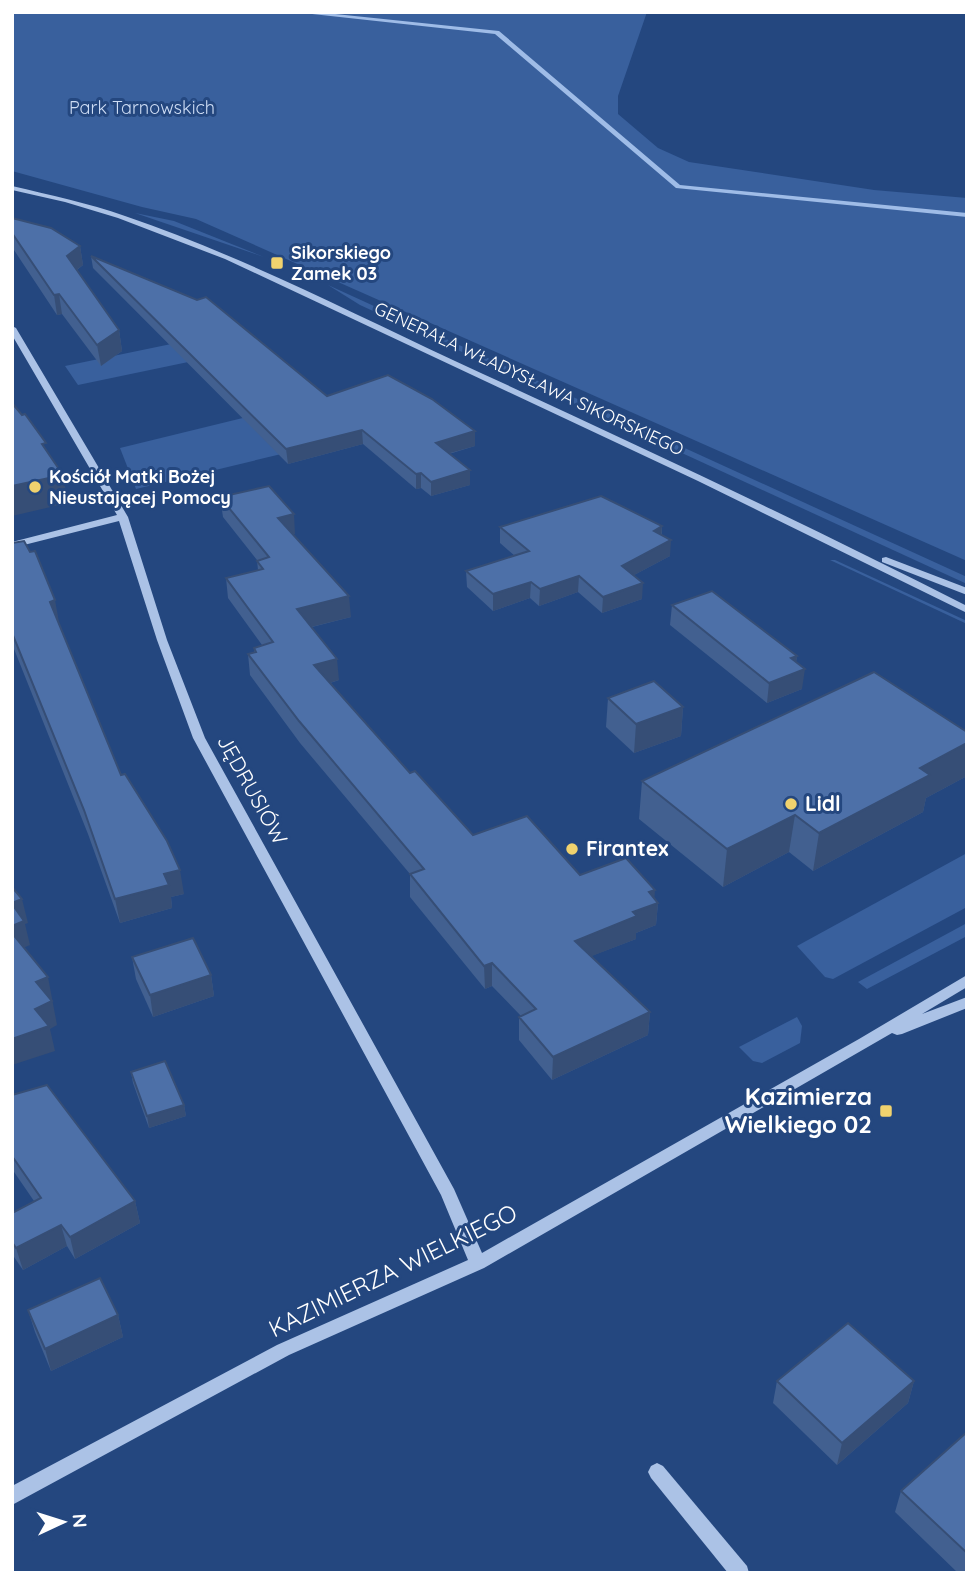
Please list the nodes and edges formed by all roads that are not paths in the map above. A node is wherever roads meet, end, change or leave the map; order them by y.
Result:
1 (12, 188) edge
2 (12, 328) edge
3 (123, 517) junction
4 (830, 539) junction
5 (12, 545) edge
6 (967, 592) edge
7 (967, 610) edge
8 (967, 980) edge
9 (967, 1002) edge
10 (864, 1043) junction
11 (478, 1263) junction
12 (657, 1472) dead end
13 (12, 1496) edge
14 (740, 1573) edge

1 - 4 street, GENERAŁA WŁADYSŁAWA SIKORSKIEGO
2 - 3 street, JĘDRUSIÓW
3 - 5 street
3 - 11 street, JĘDRUSIÓW
4 - 6 street, GENERAŁA WŁADYSŁAWA SIKORSKIEGO
4 - 7 street, GENERAŁA WŁADYSŁAWA SIKORSKIEGO
8 - 10 street, KAZIMIERZA WIELKIEGO
9 - 10 street, KAZIMIERZA WIELKIEGO
10 - 11 street, KAZIMIERZA WIELKIEGO
11 - 13 street, KAZIMIERZA WIELKIEGO
12 - 14 street

